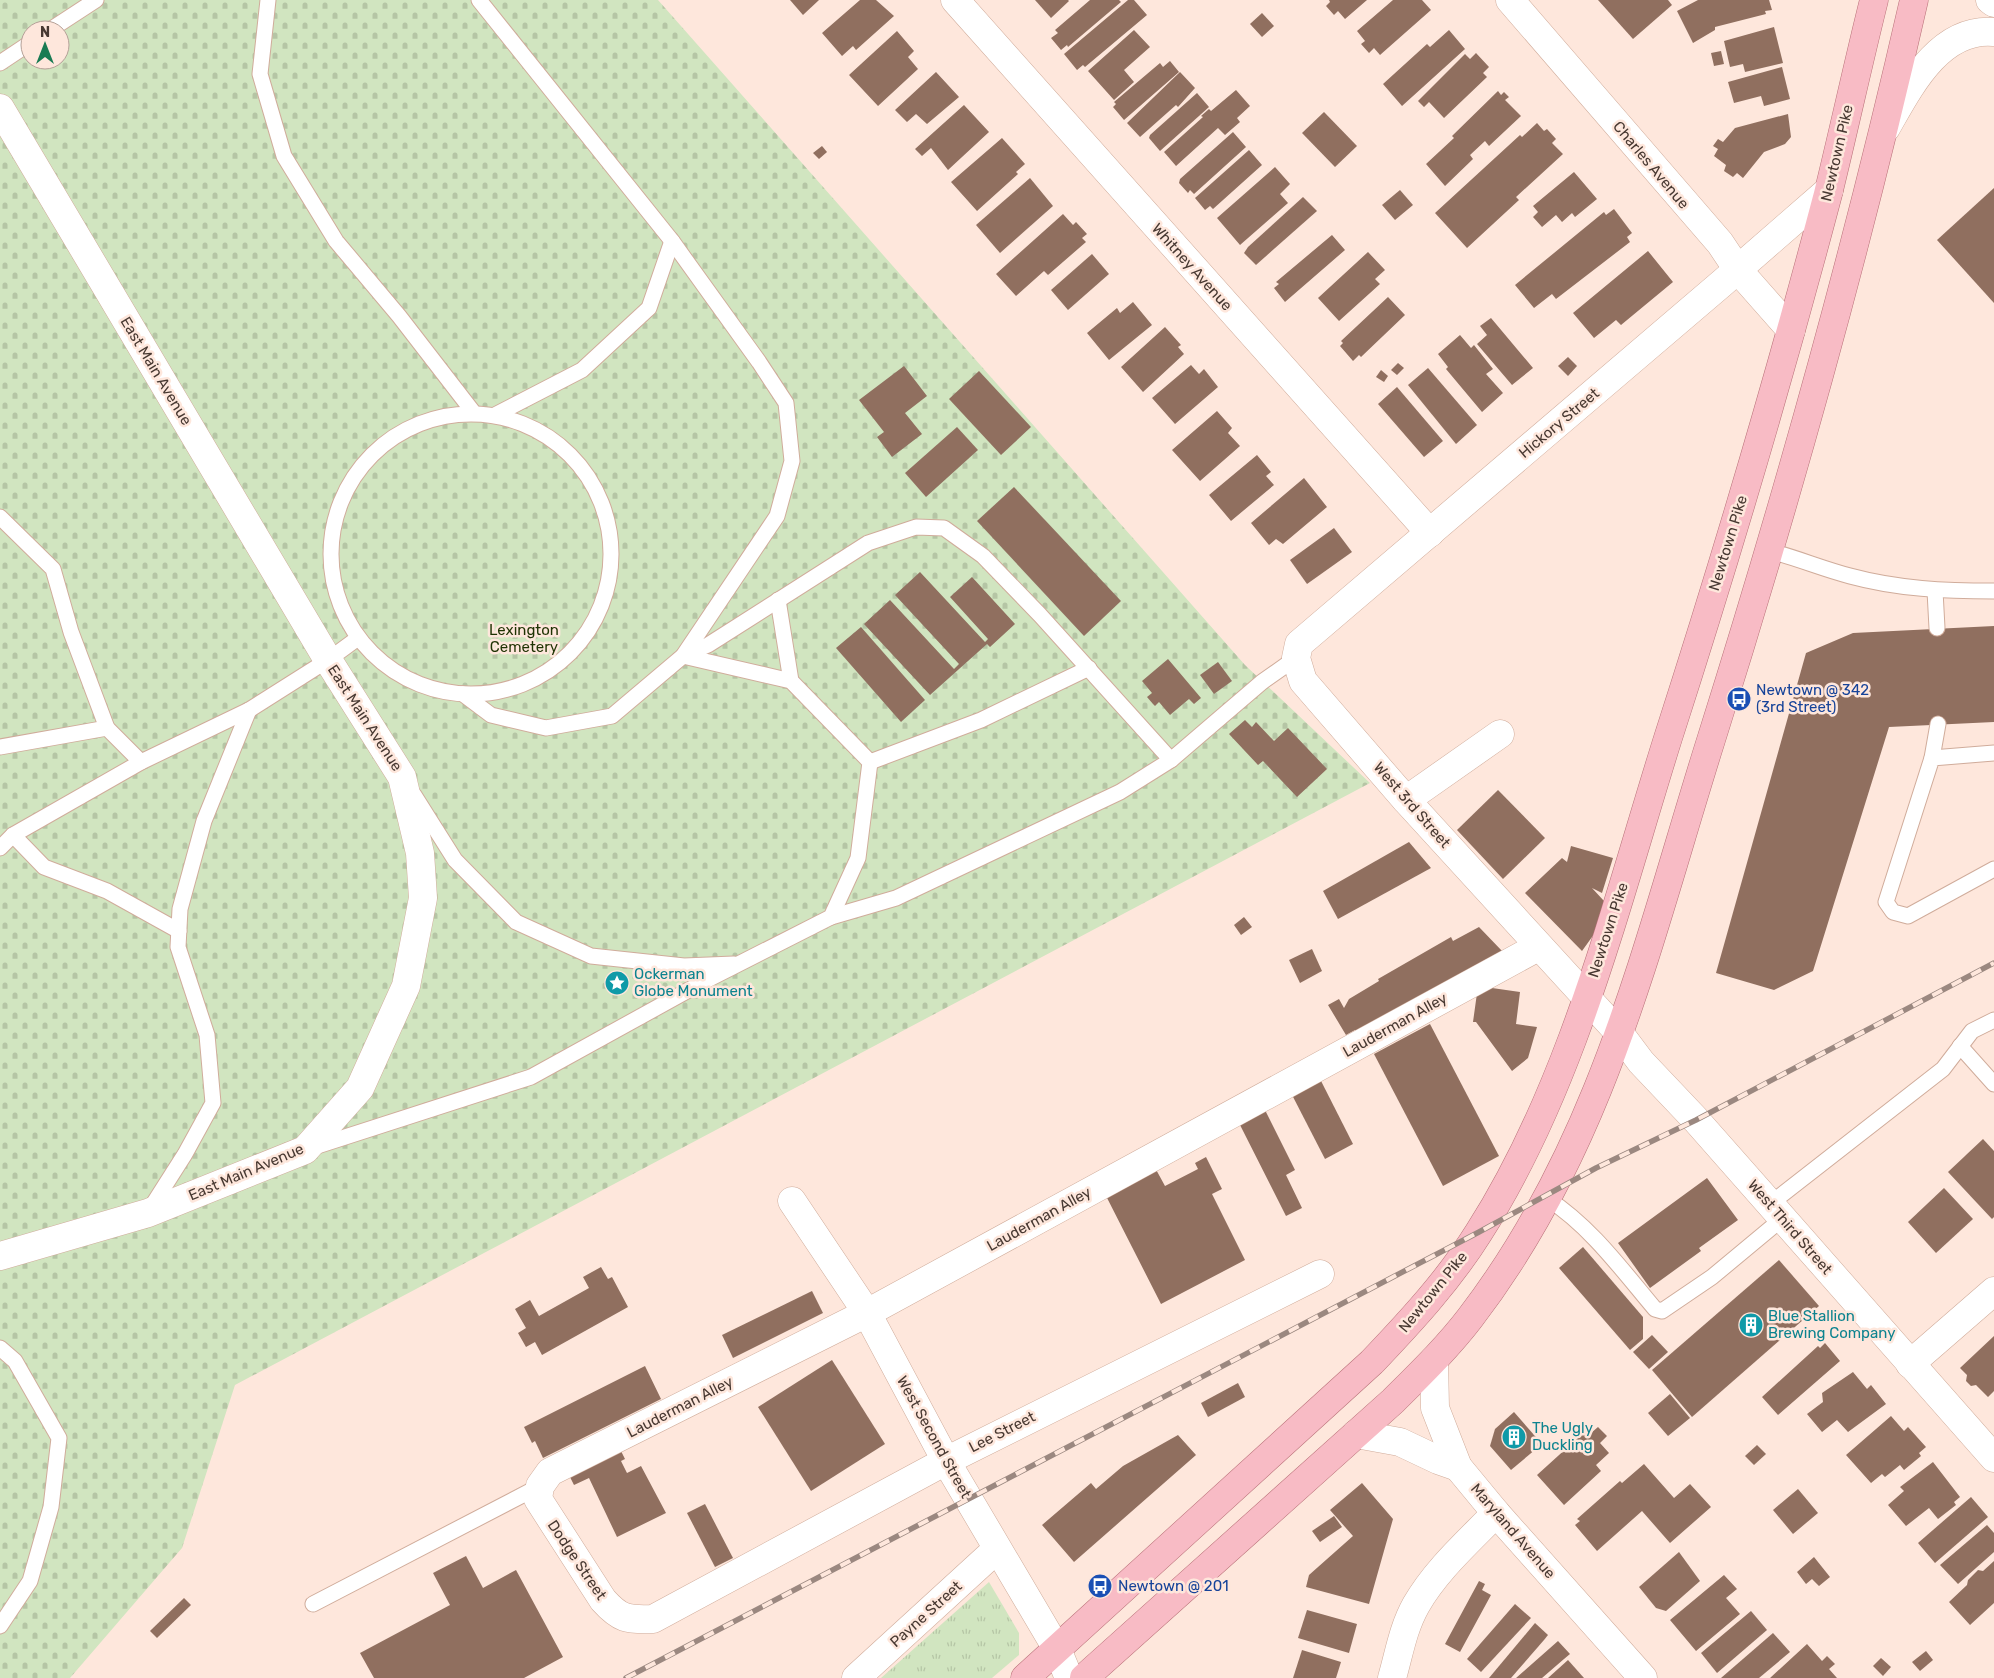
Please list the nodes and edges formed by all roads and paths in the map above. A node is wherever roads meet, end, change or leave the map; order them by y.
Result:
1 (96, 0) edge
2 (268, 0) edge
3 (479, 0) edge
4 (955, 0) edge
5 (1510, 0) edge
6 (1874, 0) edge
7 (1914, 0) edge
8 (1990, 0) edge
9 (1994, 3) edge
10 (65, 20) edge
11 (1994, 32) edge
12 (20, 50) edge
13 (0, 63) edge
14 (0, 108) edge
15 (1883, 133) junction
16 (1828, 190) junction
17 (672, 241) junction
18 (1738, 270) junction
19 (1791, 330) junction
20 (474, 413) junction
21 (494, 415) junction
22 (0, 517) edge
23 (1430, 533) junction
24 (1770, 551) junction
25 (1935, 591) junction
26 (1994, 591) edge
27 (778, 600) junction
28 (1937, 628) dead end
29 (358, 638) junction
30 (683, 656) junction
31 (1296, 658) junction
32 (328, 660) junction
33 (1089, 668) junction
34 (791, 681) junction
35 (463, 694) junction
36 (249, 710) junction
37 (1938, 724) dead end
38 (108, 728) junction
39 (1500, 734) dead end
40 (0, 747) edge
41 (1994, 753) edge
42 (1932, 758) junction
43 (1171, 760) junction
44 (141, 762) junction
45 (870, 762) junction
46 (402, 777) junction
47 (1406, 800) junction
48 (13, 836) junction
49 (0, 848) edge
50 (1994, 870) edge
51 (831, 917) junction
52 (179, 931) junction
53 (1538, 947) junction
54 (739, 963) junction
55 (1586, 997) junction
56 (1994, 1020) edge
57 (1620, 1034) junction
58 (1960, 1046) junction
59 (1994, 1084) edge
60 (305, 1150) junction
61 (1548, 1199) junction
62 (792, 1201) dead end
63 (1776, 1211) junction
64 (148, 1213) junction
65 (0, 1256) edge
66 (1320, 1274) dead end
67 (1994, 1291) edge
68 (867, 1313) junction
69 (0, 1348) edge
70 (1434, 1360) junction
71 (1910, 1364) junction
72 (1356, 1434) junction
73 (1994, 1458) edge
74 (946, 1460) junction
75 (1458, 1467) junction
76 (540, 1486) junction
77 (1496, 1513) junction
78 (997, 1549) junction
79 (313, 1604) dead end
80 (634, 1620) joint
81 (0, 1626) edge
82 (1057, 1649) junction
83 (856, 1678) edge
84 (1025, 1678) edge
85 (1069, 1678) edge
86 (1084, 1678) edge
87 (1392, 1678) edge
88 (1643, 1678) edge

1 - 10 lane
2 - 20 lane
3 - 17 lane
4 - 23 street, Whitney Avenue
5 - 18 street, Charles Avenue
6 - 16 main road, Newtown Pike
7 - 15 main road
8 - 9 street
11 - 15 street
12 - 13 lane
14 - 32 street, East Main Avenue
15 - 24 main road
16 - 18 street, Hickory Street
16 - 19 main road, Newtown Pike
17 - 21 lane
17 - 30 lane
18 - 19 street, Charles Avenue
18 - 23 street, Hickory Street
19 - 55 main road, Newtown Pike
20 - 21 lane
20 - 29 lane
21 - 35 lane
22 - 38 lane
23 - 31 street, Hickory Street
24 - 25 lane
24 - 57 main road
25 - 26 lane
25 - 28 lane
27 - 30 lane
27 - 33 lane
27 - 34 lane
29 - 32 lane
29 - 35 lane
30 - 34 lane
30 - 35 lane
31 - 43 lane
31 - 47 street, West 3rd Street
32 - 36 lane
32 - 46 street, East Main Avenue
33 - 43 lane
33 - 45 lane
34 - 45 lane
36 - 44 lane
36 - 52 lane
37 - 42 lane
38 - 40 lane
38 - 44 lane
39 - 47 street
41 - 42 lane
42 - 50 lane
43 - 51 lane
44 - 48 lane
45 - 51 lane
46 - 54 lane
46 - 60 street, East Main Avenue
47 - 53 street, West 3rd Street
48 - 49 lane
48 - 52 lane
51 - 54 lane
52 - 64 lane
53 - 55 street, West 3rd Street
53 - 68 street, Lauderman Alley
54 - 60 lane
55 - 57 street, West Third Street
55 - 82 main road, Newtown Pike
56 - 58 lane
57 - 61 main road
57 - 63 street, West Third Street
58 - 59 lane
58 - 63 lane
60 - 64 street, East Main Avenue
61 - 63 lane
61 - 70 main road
62 - 68 street, West Second Street
63 - 71 street, West Third Street
64 - 65 street, East Main Avenue
66 - 74 street, Lee Street
67 - 71 street
68 - 74 street, West Second Street
68 - 76 street, Lauderman Alley
69 - 81 lane
70 - 72 main road
70 - 75 street, Maryland Avenue
71 - 73 street, West Third Street
72 - 75 street
72 - 86 main road
74 - 78 street, West Second Street
74 - 80 street, Lee Street
75 - 77 street, Maryland Avenue
76 - 79 lane
76 - 80 street, Dodge Street
77 - 87 street
77 - 88 street, Maryland Avenue
78 - 82 street, West Second Street
78 - 83 street, Payne Street
82 - 84 main road, Newtown Pike
82 - 85 street, West Second Street

